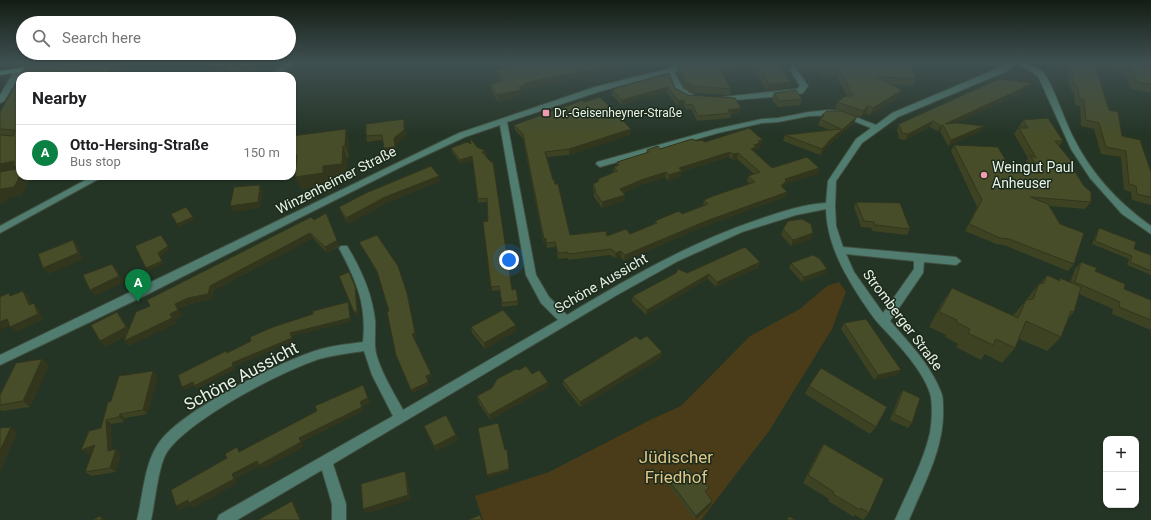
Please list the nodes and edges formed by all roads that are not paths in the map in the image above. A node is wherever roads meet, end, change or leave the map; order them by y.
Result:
1 (8, 87) edge
2 (605, 87) edge
3 (679, 87) edge
4 (803, 87) edge
5 (961, 87) edge
6 (1046, 87) edge
7 (701, 97) edge
8 (712, 98) edge
9 (0, 100) edge
10 (503, 120) junction
11 (877, 128) junction
12 (600, 164) dead end
13 (93, 180) edge
14 (830, 206) junction
15 (0, 230) edge
16 (1151, 231) edge
17 (344, 248) dead end
18 (839, 250) junction
19 (919, 257) junction
20 (956, 261) dead end
21 (565, 320) junction
22 (883, 322) junction
23 (369, 346) junction
24 (0, 360) edge
25 (401, 418) junction
26 (326, 461) junction
27 (144, 520) edge
28 (224, 520) edge
29 (339, 520) edge
30 (902, 520) edge

1 - 9 street
2 - 10 street, Winzenheimer Straße
3 - 7 street
4 - 8 street
5 - 11 street, Stromberger Straße
6 - 16 street
10 - 21 street
10 - 24 street, Winzenheimer Straße
11 - 12 street
11 - 14 street, Stromberger Straße
13 - 15 street
14 - 18 street, Stromberger Straße
14 - 21 street, Schöne Aussicht
17 - 23 street
18 - 19 street
18 - 22 street, Stromberger Straße
19 - 20 street
19 - 22 street
21 - 25 street, Schöne Aussicht
22 - 30 street, Stromberger Straße
23 - 25 street
23 - 27 street, Schöne Aussicht
25 - 26 street, Schöne Aussicht
26 - 28 street, Schöne Aussicht
26 - 29 street

